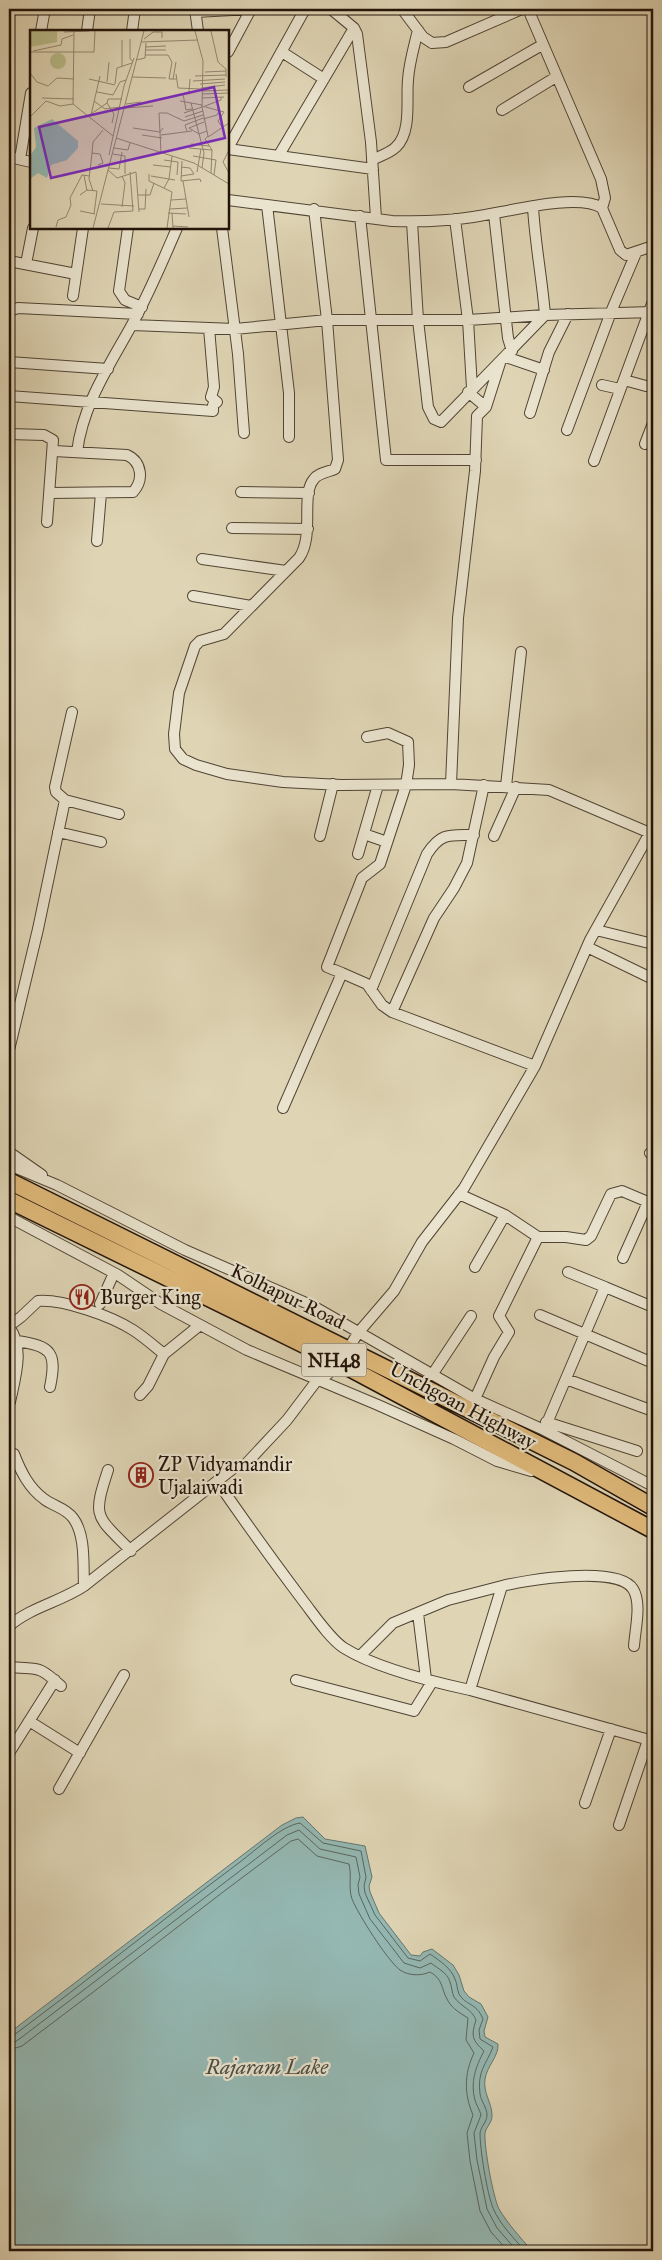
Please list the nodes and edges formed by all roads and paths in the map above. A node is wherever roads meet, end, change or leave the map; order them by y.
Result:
1 (45, 9) edge
2 (90, 9) edge
3 (135, 9) edge
4 (251, 9) edge
5 (305, 9) edge
6 (331, 9) edge
7 (522, 9) edge
8 (528, 9) edge
9 (195, 10) edge
10 (405, 10) edge
11 (354, 28) junction
12 (41, 30) edge
13 (87, 30) edge
14 (132, 30) edge
15 (198, 30) edge
16 (418, 30) junction
17 (542, 45) junction
18 (229, 50) edge
19 (282, 52) junction
20 (556, 77) junction
21 (324, 79) junction
22 (468, 87) dead end
23 (30, 99) edge
24 (502, 110) dead end
25 (229, 146) edge
26 (229, 148) edge
27 (279, 155) junction
28 (9, 157) edge
29 (20, 159) junction
30 (30, 162) edge
31 (372, 165) junction
32 (229, 200) edge
33 (267, 205) junction
34 (533, 206) junction
35 (602, 208) junction
36 (314, 209) junction
37 (494, 214) junction
38 (360, 216) junction
39 (376, 218) junction
40 (455, 219) junction
41 (412, 222) junction
42 (33, 229) edge
43 (83, 229) edge
44 (128, 229) edge
45 (177, 229) edge
46 (222, 229) edge
47 (653, 246) edge
48 (636, 253) junction
49 (9, 261) edge
50 (26, 264) junction
51 (76, 274) junction
52 (72, 296) dead end
53 (653, 301) edge
54 (140, 310) junction
55 (9, 311) edge
56 (611, 312) junction
57 (651, 312) edge
58 (568, 314) junction
59 (545, 315) junction
60 (505, 317) junction
61 (327, 320) junction
62 (371, 320) junction
63 (418, 320) junction
64 (468, 320) junction
65 (132, 325) junction
66 (281, 325) junction
67 (209, 328) junction
68 (235, 329) junction
69 (506, 357) junction
70 (9, 362) edge
71 (108, 369) junction
72 (544, 370) junction
73 (622, 384) junction
74 (602, 385) dead end
75 (646, 386) dead end
76 (470, 390) junction
77 (9, 396) edge
78 (90, 401) junction
79 (486, 407) junction
80 (530, 413) dead end
81 (653, 424) edge
82 (567, 430) dead end
83 (9, 434) edge
84 (244, 434) dead end
85 (289, 437) dead end
86 (645, 444) dead end
87 (54, 451) junction
88 (77, 452) junction
89 (476, 460) junction
90 (594, 461) dead end
91 (240, 492) dead end
92 (50, 493) junction
93 (101, 493) junction
94 (309, 493) junction
95 (47, 522) dead end
96 (232, 528) dead end
97 (308, 529) junction
98 (97, 541) dead end
99 (202, 559) dead end
100 (286, 571) junction
101 (193, 596) dead end
102 (251, 606) junction
103 (521, 652) dead end
104 (72, 712) dead end
105 (367, 738) dead end
106 (333, 784) junction
107 (451, 784) junction
108 (378, 785) junction
109 (406, 785) junction
110 (484, 785) junction
111 (511, 786) junction
112 (65, 800) junction
113 (119, 814) dead end
114 (652, 830) edge
115 (58, 832) junction
116 (364, 834) junction
117 (474, 835) junction
118 (320, 836) dead end
119 (494, 836) dead end
120 (101, 842) dead end
121 (387, 842) junction
122 (358, 854) dead end
123 (596, 930) junction
124 (653, 944) edge
125 (588, 947) junction
126 (342, 973) junction
127 (653, 979) edge
128 (371, 990) junction
129 (392, 1012) junction
130 (9, 1050) edge
131 (535, 1066) junction
132 (283, 1108) dead end
133 (9, 1152) edge
134 (9, 1165) edge
135 (9, 1181) edge
136 (57, 1186) junction
137 (459, 1194) junction
138 (9, 1200) edge
139 (650, 1203) edge
140 (505, 1215) junction
141 (9, 1217) edge
142 (538, 1237) junction
143 (623, 1258) dead end
144 (475, 1267) dead end
145 (568, 1272) dead end
146 (114, 1273) junction
147 (605, 1287) junction
148 (100, 1304) dead end
149 (653, 1307) edge
150 (540, 1315) dead end
151 (471, 1316) dead end
152 (200, 1325) junction
153 (9, 1327) edge
154 (358, 1333) junction
155 (585, 1335) junction
156 (17, 1341) junction
157 (350, 1346) dead end
158 (164, 1354) junction
159 (653, 1363) edge
160 (328, 1374) dead end
161 (432, 1375) junction
162 (318, 1379) junction
163 (566, 1379) junction
164 (50, 1387) dead end
165 (140, 1395) dead end
166 (475, 1399) junction
167 (10, 1402) dead end
168 (653, 1411) edge
169 (545, 1426) junction
170 (637, 1452) dead end
171 (14, 1454) dead end
172 (108, 1470) dead end
173 (549, 1475) junction
174 (216, 1481) junction
175 (653, 1486) edge
176 (653, 1507) edge
177 (653, 1530) edge
178 (131, 1550) junction
179 (84, 1586) junction
180 (502, 1586) junction
181 (418, 1613) junction
182 (9, 1626) edge
183 (634, 1646) dead end
184 (360, 1656) junction
185 (9, 1667) edge
186 (124, 1675) dead end
187 (296, 1680) dead end
188 (429, 1680) junction
189 (470, 1690) junction
190 (29, 1721) junction
191 (610, 1729) junction
192 (651, 1741) edge
193 (9, 1753) edge
194 (80, 1753) junction
195 (59, 1788) dead end
196 (585, 1803) dead end
197 (619, 1825) dead end

1 - 12 street
2 - 13 street
3 - 14 street
4 - 9 street
4 - 18 street
5 - 19 street
6 - 11 street
7 - 16 street
8 - 17 street
9 - 15 street
10 - 16 street
11 - 21 street
11 - 31 street
16 - 31 street
17 - 20 street
17 - 22 street
19 - 21 street
19 - 25 street
20 - 24 street
20 - 35 street
21 - 27 street
23 - 29 street
26 - 27 street
27 - 31 street
28 - 29 street
29 - 30 street
31 - 39 street
32 - 33 street
33 - 36 street
33 - 66 street
34 - 35 street
34 - 37 street
34 - 59 street
35 - 48 street
36 - 38 street
36 - 61 street
37 - 40 street
37 - 60 street
38 - 39 street
38 - 62 street
39 - 41 street
40 - 41 street
40 - 64 street
41 - 63 street
42 - 50 street
43 - 51 street
44 - 54 street
45 - 54 street
46 - 68 street
47 - 48 street
48 - 56 street
49 - 50 street
50 - 51 street
51 - 52 street
53 - 57 street
54 - 55 street
54 - 65 street
56 - 57 street
56 - 58 street
56 - 82 street
57 - 73 street
58 - 59 street
58 - 72 street
59 - 60 street
59 - 69 street
60 - 64 street
60 - 69 street
61 - 62 street
61 - 66 street
61 - 94 street
62 - 63 street
62 - 89 street
63 - 64 street
63 - 76 street
64 - 76 street
65 - 67 street
65 - 71 street
66 - 68 street
66 - 85 street
67 - 68 street
67 - 78 street
68 - 84 street
69 - 72 street
69 - 76 street
69 - 79 street
70 - 71 street
71 - 78 street
72 - 80 street
73 - 74 street
73 - 75 street
73 - 90 street
76 - 79 street
77 - 78 street
78 - 88 street
79 - 89 street
81 - 86 street
83 - 87 street
87 - 88 street
87 - 92 street
88 - 93 street
89 - 107 street
91 - 94 street
92 - 93 street
92 - 95 street
93 - 98 street
94 - 97 street
96 - 97 street
97 - 100 street
99 - 100 street
100 - 102 street
101 - 102 street
102 - 106 street
103 - 111 street
104 - 112 street
105 - 109 street
106 - 108 street
106 - 118 street
107 - 109 street
107 - 110 street
108 - 109 street
108 - 116 street
109 - 121 street
110 - 111 street
110 - 117 street
111 - 114 street
111 - 119 street
112 - 113 street
112 - 115 street
114 - 123 street
115 - 120 street
115 - 130 street
116 - 121 street
116 - 122 street
117 - 128 street
117 - 129 street
121 - 126 street
123 - 124 street
123 - 125 street
125 - 127 street
125 - 131 street
126 - 128 street
126 - 132 street
128 - 129 street
129 - 131 street
131 - 137 street
133 - 136 street
134 - 136 street
135 - 176 highway, Kolhapur Road / NH48
136 - 154 street
137 - 140 street
137 - 154 street
138 - 173 highway, Unchgoan Highway / NH48
139 - 142 street
139 - 143 street
140 - 142 street
140 - 144 street
141 - 146 street
142 - 166 street
145 - 147 street
146 - 148 street
146 - 152 street
147 - 149 street
147 - 155 street
150 - 155 street
151 - 161 street
152 - 158 street
152 - 162 street
153 - 156 street
153 - 158 street
154 - 157 street
154 - 161 street
155 - 159 street
155 - 163 street
156 - 164 street
156 - 167 street
158 - 165 street
160 - 162 street
161 - 166 street
162 - 173 street
162 - 174 street
163 - 168 street
163 - 169 street
166 - 169 street
169 - 170 street
169 - 175 street
171 - 179 street
172 - 178 street
173 - 177 highway, Unchgoan Highway / NH48
174 - 178 street
174 - 184 street
178 - 179 street
179 - 182 street
180 - 181 street
180 - 183 street
180 - 189 street
181 - 184 street
181 - 188 street
184 - 188 street
185 - 190 street
186 - 194 street
187 - 188 street
188 - 189 street
189 - 191 street
190 - 193 street
190 - 194 street
191 - 192 street
191 - 196 street
192 - 197 street
194 - 195 street

